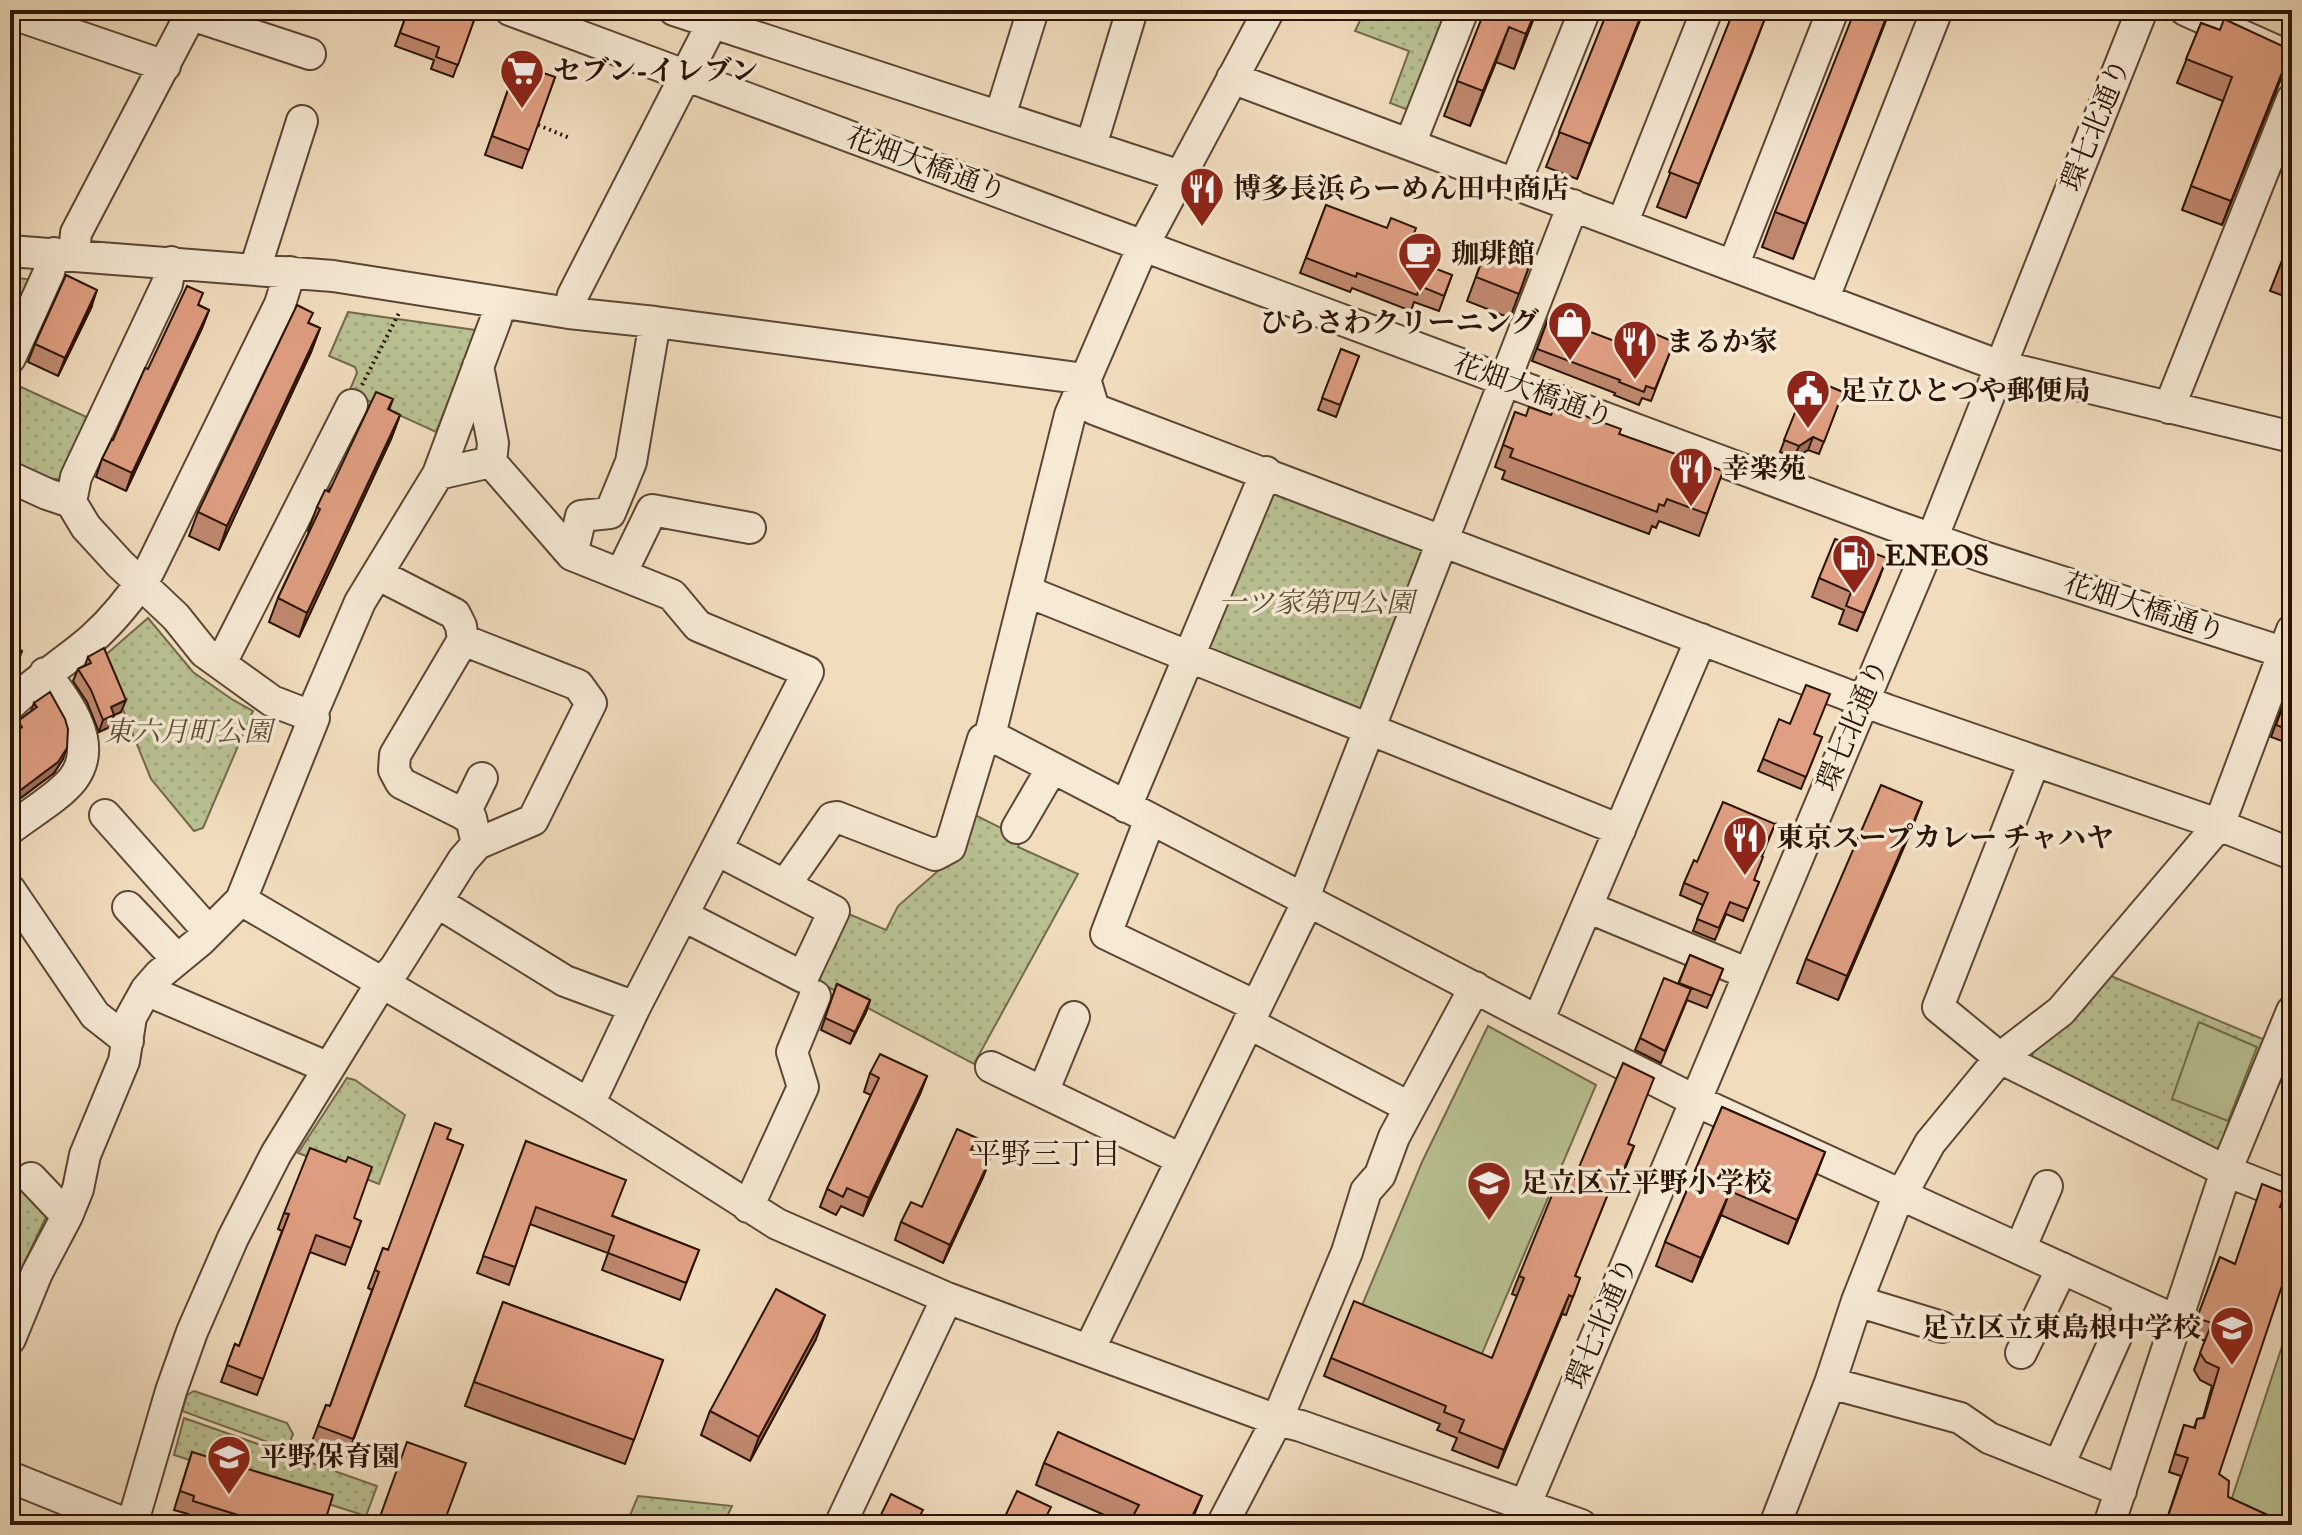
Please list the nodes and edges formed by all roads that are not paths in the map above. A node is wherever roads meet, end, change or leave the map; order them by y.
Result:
1 (510, 10) edge
2 (674, 10) edge
3 (1033, 10) edge
4 (1132, 10) edge
5 (1269, 10) edge
6 (1463, 10) edge
7 (1585, 10) edge
8 (1707, 10) edge
9 (1833, 10) edge
10 (1937, 10) edge
11 (2142, 10) edge
12 (2185, 10) edge
13 (192, 11) edge
14 (10, 13) edge
15 (716, 16) edge
16 (310, 54) dead end
17 (2292, 58) edge
18 (165, 66) junction
19 (684, 75) junction
20 (1232, 78) junction
21 (2292, 99) edge
22 (1000, 116) junction
23 (302, 121) dead end
24 (1410, 144) junction
25 (1091, 146) junction
26 (1180, 176) junction
27 (1515, 184) junction
28 (1573, 205) junction
29 (1622, 224) junction
30 (1143, 246) junction
31 (10, 251) edge
32 (64, 254) junction
33 (171, 262) junction
34 (1733, 266) junction
35 (255, 269) junction
36 (290, 272) junction
37 (1823, 300) junction
38 (500, 304) junction
39 (569, 313) junction
40 (655, 322) junction
41 (10, 358) edge
42 (478, 366) junction
43 (2000, 366) junction
44 (1085, 379) junction
45 (1504, 381) junction
46 (352, 405) road end
47 (2169, 408) junction
48 (2292, 437) edge
49 (491, 462) junction
50 (1266, 472) junction
51 (438, 474) junction
52 (10, 477) edge
53 (71, 502) junction
54 (750, 528) dead end
55 (1932, 539) junction
56 (1443, 541) junction
57 (572, 555) junction
58 (377, 574) junction
59 (621, 574) junction
60 (140, 583) junction
61 (1026, 591) junction
62 (1701, 639) junction
63 (463, 640) junction
64 (2290, 646) edge
65 (1189, 656) junction
66 (221, 663) junction
67 (45, 673) junction
68 (1863, 701) junction
69 (10, 705) edge
70 (311, 716) junction
71 (1369, 729) junction
72 (990, 735) junction
73 (2034, 762) junction
74 (1052, 768) junction
75 (482, 778) dead end
76 (1138, 813) junction
77 (105, 815) dead end
78 (464, 815) junction
79 (2219, 825) junction
80 (1017, 828) dead end
81 (10, 829) edge
82 (1620, 830) junction
83 (477, 844) junction
84 (717, 850) junction
85 (2292, 854) edge
86 (785, 885) junction
87 (10, 890) edge
88 (241, 900) junction
89 (1307, 900) junction
90 (437, 902) junction
91 (128, 907) dead end
92 (1587, 907) junction
93 (684, 916) junction
94 (209, 932) junction
95 (177, 959) junction
96 (1749, 974) junction
97 (382, 982) junction
98 (1475, 987) junction
99 (146, 990) junction
100 (815, 996) dead end
101 (635, 1007) junction
102 (2292, 1011) edge
103 (1252, 1014) junction
104 (1074, 1017) dead end
105 (1538, 1021) junction
106 (128, 1041) junction
107 (2000, 1058) junction
108 (991, 1067) dead end
109 (329, 1068) junction
110 (1043, 1092) junction
111 (1696, 1101) junction
112 (589, 1104) junction
113 (1409, 1107) junction
114 (1181, 1159) junction
115 (2226, 1171) junction
116 (31, 1178) dead end
117 (2047, 1186) dead end
118 (1899, 1194) junction
119 (2292, 1197) edge
120 (748, 1207) junction
121 (67, 1216) junction
122 (2020, 1249) junction
123 (2062, 1268) junction
124 (947, 1298) junction
125 (1857, 1301) junction
126 (2132, 1301) junction
127 (2177, 1321) junction
128 (1942, 1327) dead end
129 (10, 1339) edge
130 (1089, 1350) junction
131 (2021, 1353) dead end
132 (1830, 1383) junction
133 (1277, 1420) junction
134 (2059, 1465) junction
135 (10, 1477) edge
136 (2121, 1491) junction
137 (1522, 1515) edge
138 (130, 1525) edge
139 (840, 1525) edge
140 (1222, 1525) edge
141 (1581, 1525) edge
142 (1775, 1525) edge
143 (2109, 1525) edge

1 - 19 street, 花畑大橋通り
2 - 15 street
3 - 22 street
4 - 25 street
5 - 20 street
6 - 24 street
7 - 27 street
8 - 29 street
9 - 34 street
10 - 37 street
11 - 43 street, 環七北通り
12 - 17 street
13 - 16 street
13 - 18 street
14 - 18 street
15 - 19 street
15 - 22 street
18 - 32 street
19 - 30 street, 花畑大橋通り
19 - 39 street
20 - 24 street
20 - 26 street
21 - 47 street
22 - 25 street
23 - 35 street
24 - 27 street
25 - 26 street
26 - 30 street
27 - 28 street
28 - 29 street
28 - 45 street
29 - 34 street
30 - 44 street
30 - 45 street, 花畑大橋通り
31 - 32 street
32 - 33 street
32 - 41 street
33 - 35 street
33 - 53 street
34 - 37 street
35 - 36 street
36 - 38 street
36 - 60 street
37 - 43 street
38 - 39 street
38 - 42 street
39 - 40 street
40 - 44 street
40 - 57 street
42 - 49 street
42 - 51 street
43 - 47 street
43 - 55 street, 環七北通り
44 - 50 street
44 - 61 street
45 - 55 street, 花畑大橋通り
45 - 56 street
46 - 66 street
47 - 48 street
49 - 51 street
49 - 57 street
50 - 56 street
50 - 65 street
51 - 58 street
52 - 53 street
53 - 60 street
54 - 59 street
55 - 64 street, 花畑大橋通り
55 - 68 street, 環七北通り
56 - 62 street
56 - 71 street
57 - 59 street
58 - 63 street
58 - 70 street
59 - 84 street
60 - 66 street
60 - 67 street
61 - 65 street
61 - 72 street
62 - 68 street
62 - 82 street
63 - 78 street
63 - 83 street
64 - 79 street
65 - 71 street
65 - 76 street
66 - 70 street
67 - 69 street
67 - 81 street
68 - 73 street
68 - 96 street, 環七北通り
70 - 88 street
71 - 82 street
71 - 89 street
72 - 74 street
72 - 86 street
73 - 79 street
73 - 107 street
74 - 76 street
74 - 80 street
75 - 78 street
76 - 89 street
76 - 103 street
77 - 94 street
78 - 83 street
79 - 85 street
79 - 107 street
82 - 92 street
83 - 90 street
84 - 86 street
84 - 93 street
86 - 93 street
87 - 106 street
88 - 94 street
88 - 97 street
89 - 98 street
89 - 103 street
90 - 97 street
90 - 101 street
91 - 95 street
92 - 96 street
92 - 105 street
93 - 101 street
94 - 95 street
95 - 99 street
96 - 111 street, 環七北通り
97 - 109 street
97 - 112 street
98 - 105 street
98 - 113 street
99 - 106 street
99 - 109 street
100 - 120 street
101 - 112 street
102 - 115 street
103 - 113 street
103 - 114 street
104 - 110 street
105 - 111 street
106 - 121 street
107 - 115 street
107 - 118 street
108 - 110 street
109 - 138 street
110 - 114 street
111 - 118 street
111 - 137 street, 環七北通り
112 - 120 street
113 - 133 street
114 - 130 street
115 - 119 street
115 - 127 street
116 - 121 street
117 - 122 street
118 - 122 street
118 - 125 street
120 - 124 street
121 - 129 street
122 - 123 street
123 - 126 street
123 - 131 street
124 - 130 street
124 - 139 street
125 - 128 street
125 - 132 street
126 - 127 street
126 - 134 street
127 - 136 street
130 - 133 street
132 - 134 street
132 - 142 street
133 - 137 street
133 - 140 street
134 - 136 street
135 - 138 street
136 - 143 street
137 - 141 street

